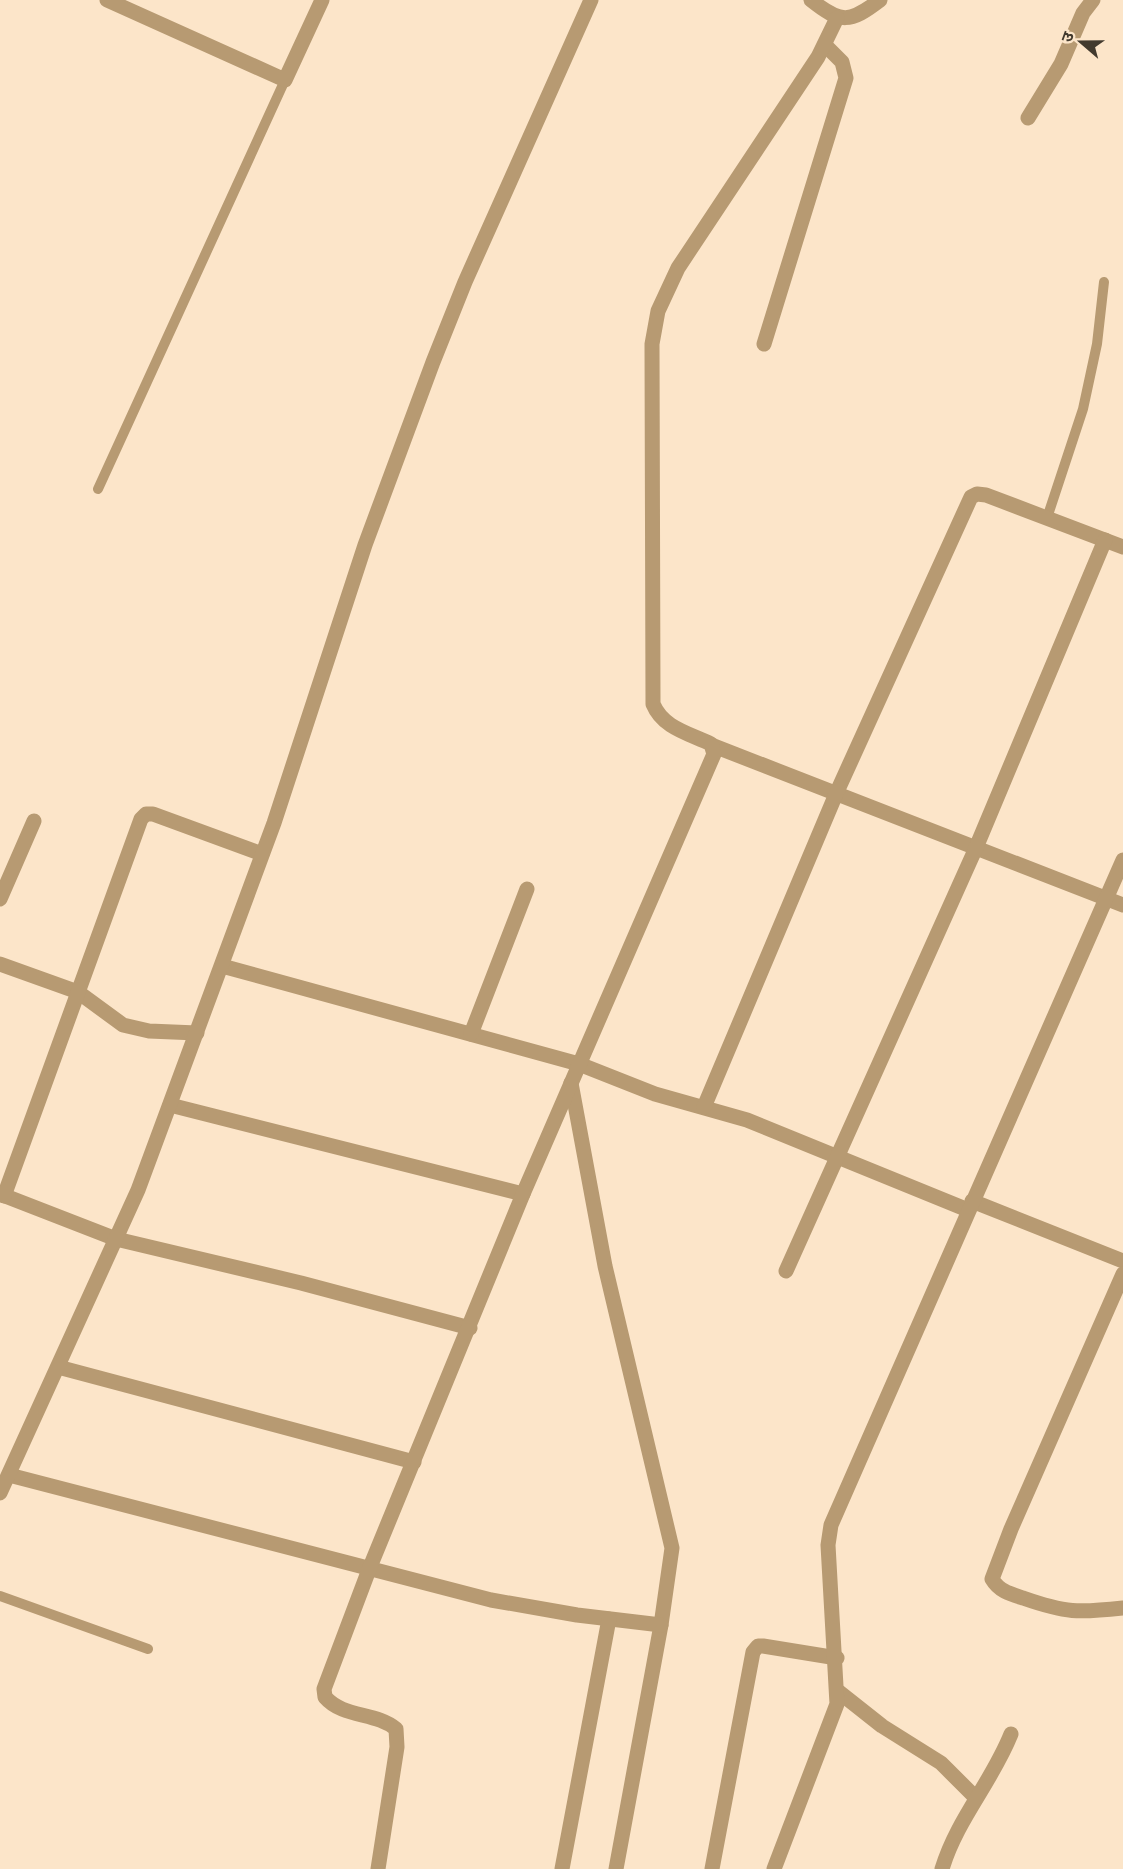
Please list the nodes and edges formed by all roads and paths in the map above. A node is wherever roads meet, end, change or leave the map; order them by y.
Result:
1 (107, 0) edge
2 (322, 0) edge
3 (591, 0) edge
4 (811, 0) edge
5 (880, 0) edge
6 (1093, 0) edge
7 (837, 18) junction
8 (825, 45) junction
9 (285, 80) junction
10 (1028, 118) dead end
11 (1104, 282) dead end
12 (764, 344) dead end
13 (98, 489) dead end
14 (1047, 518) junction
15 (1105, 540) junction
16 (1123, 547) edge
17 (714, 746) junction
18 (836, 794) junction
19 (34, 821) dead end
20 (975, 850) junction
21 (262, 854) junction
22 (1123, 860) edge
23 (527, 889) dead end
24 (0, 899) edge
25 (1106, 899) junction
26 (1123, 905) edge
27 (0, 964) edge
28 (222, 966) junction
29 (78, 992) junction
30 (197, 1033) junction
31 (471, 1034) junction
32 (579, 1064) junction
33 (571, 1083) junction
34 (170, 1105) junction
35 (704, 1107) junction
36 (838, 1157) junction
37 (523, 1194) junction
38 (2, 1195) edge
39 (970, 1205) junction
40 (116, 1239) junction
41 (1123, 1261) edge
42 (786, 1272) dead end
43 (1123, 1274) edge
44 (470, 1328) junction
45 (58, 1367) junction
46 (414, 1462) junction
47 (9, 1475) junction
48 (0, 1493) edge
49 (370, 1567) junction
50 (0, 1596) edge
51 (1123, 1608) edge
52 (609, 1619) junction
53 (662, 1625) junction
54 (148, 1649) dead end
55 (837, 1658) junction
56 (838, 1692) junction
57 (1011, 1734) dead end
58 (976, 1798) junction
59 (378, 1869) edge
60 (562, 1869) edge
61 (616, 1869) edge
62 (712, 1869) edge
63 (774, 1869) edge
64 (942, 1869) edge

1 - 9 street
2 - 9 street
3 - 21 street
4 - 7 street
5 - 7 street
6 - 10 street
7 - 8 street
8 - 12 street
8 - 17 street
9 - 13 lane
11 - 14 lane
14 - 15 street
14 - 18 street
15 - 16 street
15 - 20 street
17 - 18 street
17 - 32 street
18 - 20 street
18 - 35 street
19 - 24 street
20 - 25 street
20 - 36 street
21 - 28 street
21 - 29 street
22 - 25 street
23 - 31 street
25 - 26 street
25 - 39 street
27 - 29 street
28 - 30 street
28 - 31 street
29 - 30 street
29 - 38 street
30 - 34 street
31 - 32 street
32 - 33 street
32 - 35 street
33 - 37 street
33 - 53 street
34 - 37 street
34 - 40 street
35 - 36 street
36 - 39 street
36 - 42 street
37 - 44 street
38 - 40 street
39 - 41 street
39 - 55 street
40 - 44 street
40 - 45 street
43 - 51 street
44 - 46 street
45 - 46 street
45 - 47 street
46 - 49 street
47 - 48 street
47 - 49 street
49 - 52 street
49 - 59 street
50 - 54 lane
52 - 53 street
52 - 60 street
53 - 61 street
55 - 56 street
55 - 62 street
56 - 58 street
56 - 63 street
57 - 58 street
58 - 64 street

